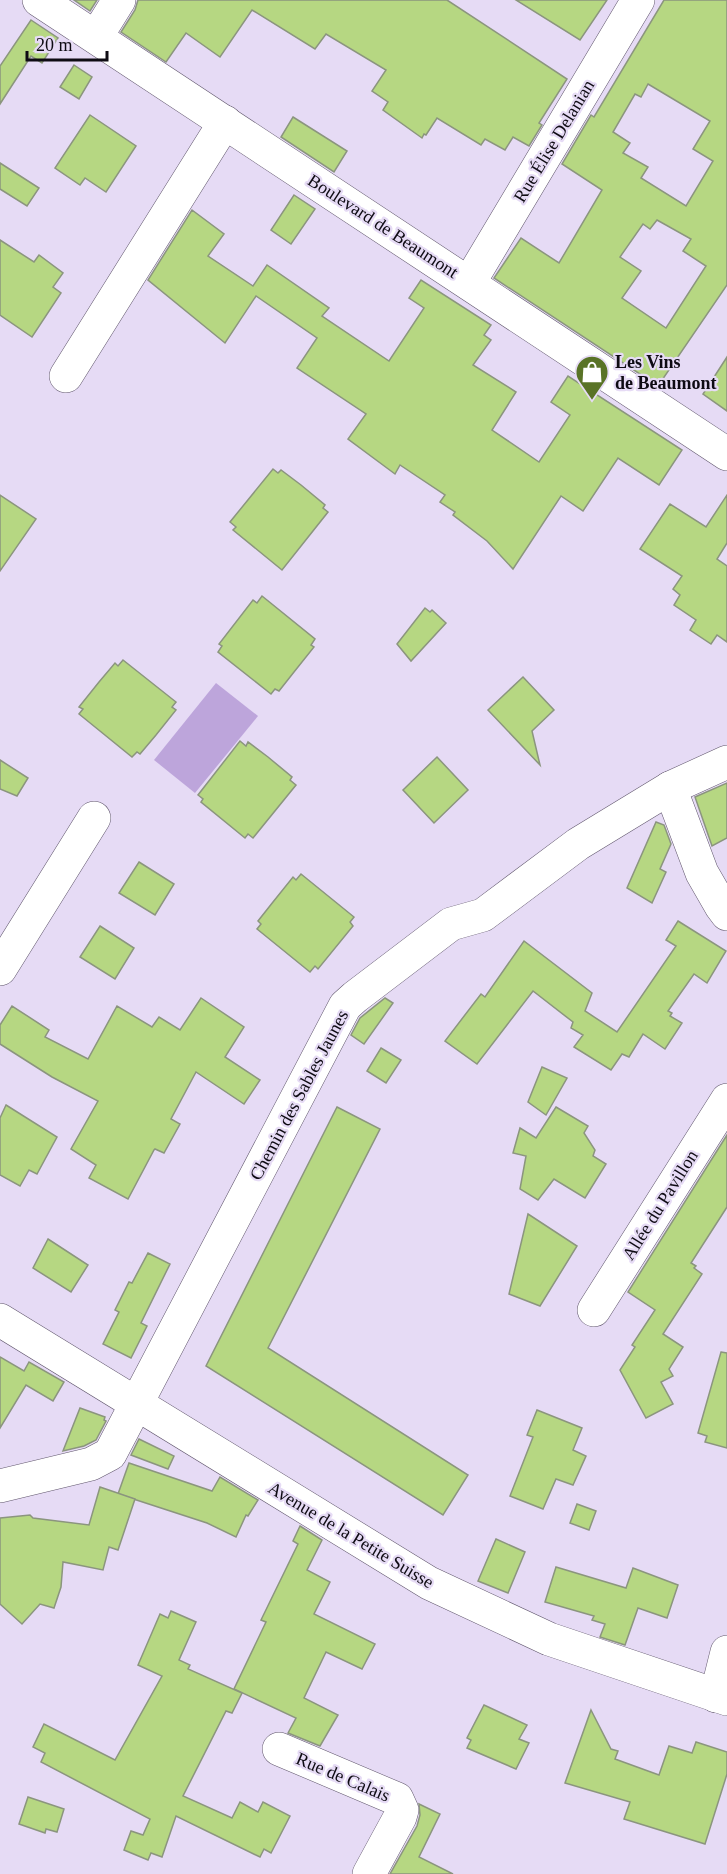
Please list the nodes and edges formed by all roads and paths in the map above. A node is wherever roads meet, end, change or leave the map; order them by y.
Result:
1 (39, 0) edge
2 (119, 0) edge
3 (638, 0) edge
4 (96, 37) junction
5 (225, 122) junction
6 (469, 283) junction
7 (66, 376) dead end
8 (727, 454) edge
9 (727, 762) edge
10 (670, 788) junction
11 (94, 818) dead end
12 (727, 914) edge
13 (0, 969) edge
14 (727, 1100) edge
15 (594, 1310) dead end
16 (0, 1320) edge
17 (137, 1403) junction
18 (0, 1486) edge
19 (727, 1652) edge
20 (721, 1698) edge
21 (279, 1749) dead end
22 (369, 1874) edge

1 - 4 street, Boulevard de Beaumont
2 - 4 street
3 - 6 street, Rue Élise Delanian
4 - 5 street, Boulevard de Beaumont
5 - 6 street, Boulevard de Beaumont
5 - 7 street
6 - 8 street, Boulevard de Beaumont
9 - 10 street, Chemin des Sables Jaunes
10 - 12 street
10 - 17 street, Chemin des Sables Jaunes
11 - 13 street
14 - 15 street, Allée du Pavillon
16 - 17 street, Avenue de la Petite Suisse
17 - 18 street, Chemin des Sables Jaunes
17 - 20 street, Avenue de la Petite Suisse
19 - 20 street
21 - 22 street, Rue de Calais

